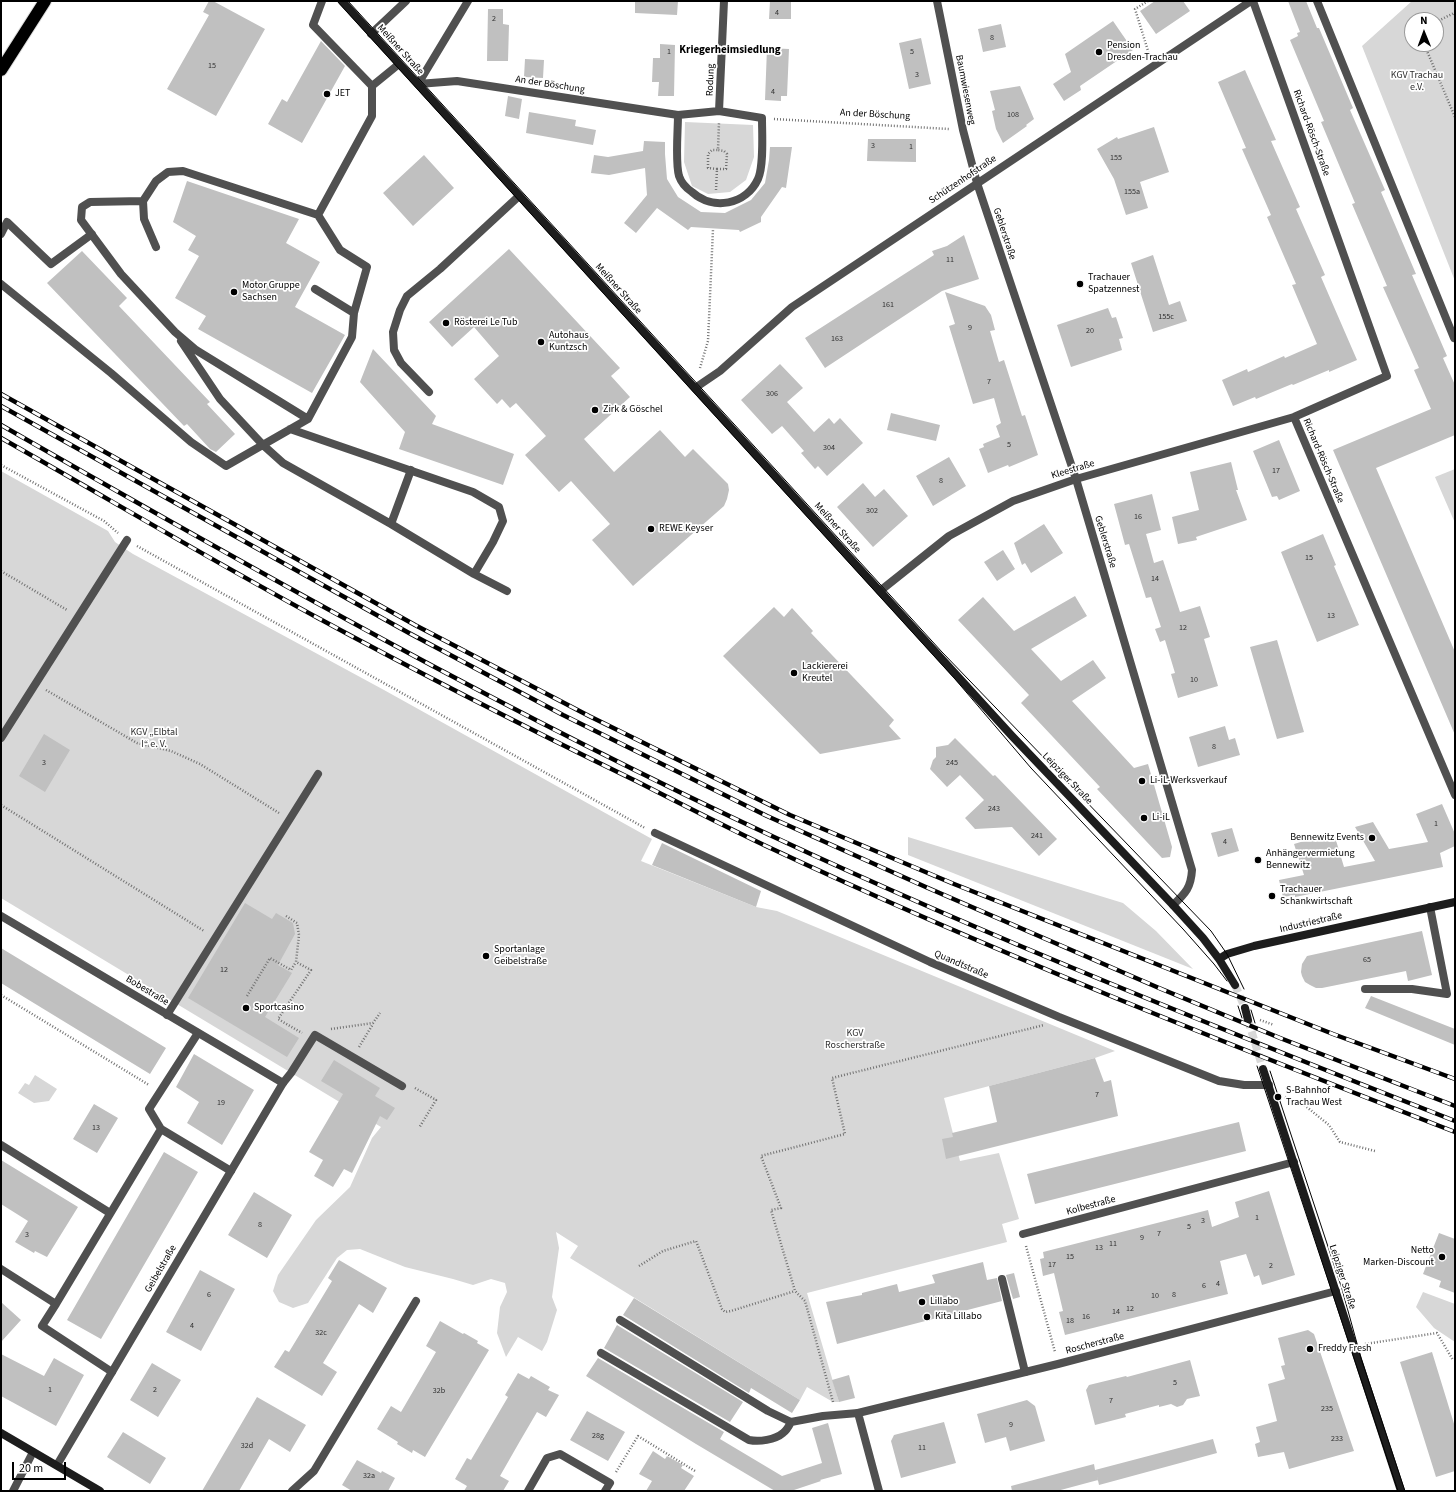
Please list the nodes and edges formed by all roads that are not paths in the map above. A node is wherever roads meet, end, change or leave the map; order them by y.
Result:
1 (45, 1) edge
2 (322, 1) edge
3 (342, 1) edge
4 (406, 1) edge
5 (468, 1) edge
6 (724, 1) edge
7 (937, 1) edge
8 (1252, 1) edge
9 (1317, 1) edge
10 (372, 34) junction
11 (399, 64) junction
12 (1, 70) edge
13 (418, 84) junction
14 (372, 86) junction
15 (720, 111) junction
16 (678, 115) junction
17 (977, 182) junction
18 (519, 196) junction
19 (143, 201) junction
20 (318, 214) junction
21 (1, 234) edge
22 (92, 234) junction
23 (156, 247) dead end
24 (1, 284) edge
25 (315, 290) dead end
26 (354, 313) junction
27 (175, 332) junction
28 (1454, 338) edge
29 (695, 388) junction
30 (429, 392) dead end
31 (1294, 417) junction
32 (308, 419) junction
33 (290, 429) junction
34 (263, 445) junction
35 (411, 470) junction
36 (1076, 479) junction
37 (391, 524) junction
38 (127, 540) road end
39 (474, 574) junction
40 (506, 591) dead end
41 (880, 591) junction
42 (1, 738) edge
43 (318, 774) dead end
44 (1455, 795) edge
45 (655, 833) road end
46 (1455, 902) edge
47 (1173, 905) junction
48 (1430, 907) junction
49 (1, 916) edge
50 (1219, 959) junction
51 (1235, 985) tunnel mouth
52 (1365, 989) dead end
53 (1245, 1008) tunnel mouth
54 (168, 1015) junction
55 (1248, 1020) tunnel mouth
56 (198, 1033) junction
57 (1263, 1069) tunnel mouth
58 (283, 1083) junction
59 (1269, 1085) junction
60 (402, 1086) road end
61 (161, 1129) junction
62 (1, 1145) edge
63 (1294, 1162) junction
64 (231, 1171) junction
65 (110, 1213) junction
66 (1023, 1234) road end
67 (1, 1269) edge
68 (1002, 1279) dead end
69 (1336, 1291) junction
70 (416, 1301) dead end
71 (56, 1304) junction
72 (620, 1320) dead end
73 (601, 1353) dead end
74 (112, 1372) junction
75 (1025, 1372) junction
76 (858, 1413) junction
77 (791, 1422) junction
78 (1, 1433) edge
79 (33, 1452) junction
80 (58, 1465) junction
81 (13, 1491) edge
82 (100, 1491) edge
83 (292, 1491) edge
84 (528, 1491) edge
85 (605, 1491) edge
86 (879, 1491) edge
87 (1401, 1491) edge

1 - 12 highway
2 - 14 street
3 - 10 main road, Meißner Straße
4 - 10 street
5 - 13 street
6 - 15 street, Rodung
7 - 17 street, Baumwiesenweg
8 - 17 street, Schützenhofstraße
8 - 31 street, Richard-Rösch-Straße
9 - 28 street
10 - 11 main road, Meißner Straße
11 - 13 main road, Meißner Straße
11 - 14 street
13 - 16 street, An der Böschung
13 - 18 main road, Meißner Straße
14 - 20 street
15 - 16 street, An der Böschung
15 - 16 street, An der Böschung
17 - 29 street, Schützenhofstraße
17 - 36 street, Geblerstraße
18 - 29 main road, Meißner Straße
18 - 30 street
19 - 20 street
19 - 22 street
19 - 23 street
20 - 26 street
21 - 22 street
22 - 27 street
24 - 34 street
25 - 26 street
26 - 32 street
27 - 32 street
27 - 34 street
29 - 41 main road, Meißner Straße
31 - 36 street, Kleestraße
31 - 44 street, Richard-Rösch-Straße
32 - 33 street
33 - 34 street
33 - 35 street
34 - 37 street
35 - 37 street
35 - 39 street
36 - 41 street, Kleestraße
36 - 47 street, Geblerstraße
37 - 39 street
38 - 42 street
39 - 40 street
41 - 47 main road, Leipziger Straße
43 - 54 street
45 - 59 street, Quandtstraße
46 - 48 main road, Industriestraße
47 - 50 main road, Leipziger Straße
48 - 50 main road, Industriestraße
48 - 52 street
49 - 54 street, Bobestraße
50 - 51 main road, Leipziger Straße
53 - 55 main road
54 - 56 street, Bobestraße
56 - 58 street, Bobestraße
56 - 61 street
57 - 59 main road, Leipziger Straße
58 - 60 street, Geibelstraße
58 - 64 street, Geibelstraße
59 - 63 main road, Leipziger Straße
61 - 64 street
61 - 65 street
62 - 65 street
63 - 66 street, Kolbestraße
63 - 69 main road, Leipziger Straße
64 - 74 street, Geibelstraße
65 - 71 street
67 - 71 street
68 - 75 street
69 - 75 street, Roscherstraße
69 - 87 main road, Leipziger Straße
70 - 83 street
71 - 74 street
72 - 77 street
73 - 77 street
74 - 80 street, Geibelstraße
75 - 76 street, Roscherstraße
76 - 77 street, Roscherstraße
76 - 86 street
78 - 79 main road
79 - 80 main road
79 - 81 street
80 - 82 main road
84 - 85 street

